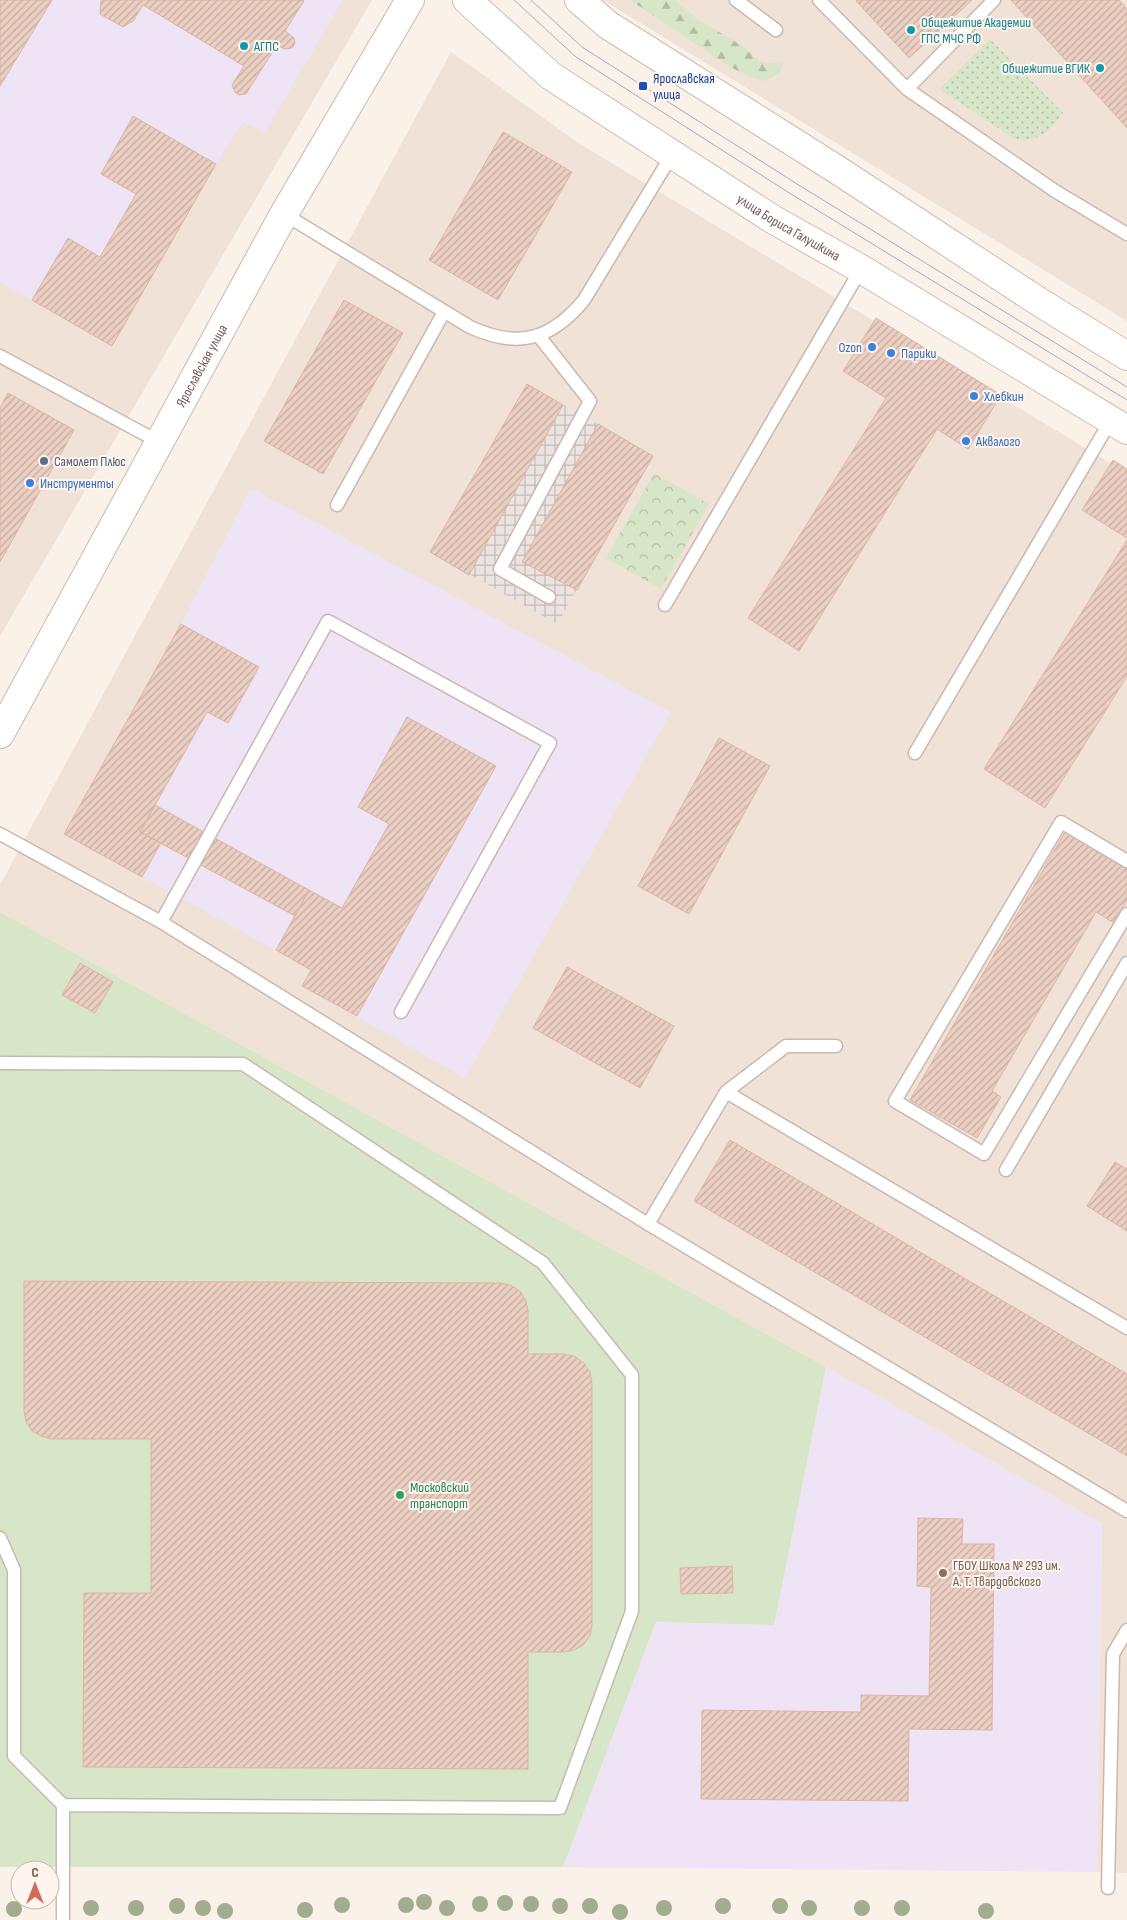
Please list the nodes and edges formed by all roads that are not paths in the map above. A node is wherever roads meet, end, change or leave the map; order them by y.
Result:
1 (410, 0) edge
2 (468, 0) edge
3 (579, 0) edge
4 (736, 0) edge
5 (819, 0) edge
6 (994, 0) edge
7 (776, 30) dead end
8 (907, 89) junction
9 (672, 154) junction
10 (284, 214) junction
11 (1127, 234) edge
12 (861, 269) junction
13 (444, 312) junction
14 (538, 335) junction
15 (0, 356) edge
16 (1127, 356) edge
17 (1119, 425) edge
18 (160, 442) junction
19 (337, 505) dead end
20 (549, 597) dead end
21 (665, 605) dead end
22 (0, 734) edge
23 (914, 753) dead end
24 (0, 834) edge
25 (1127, 861) edge
26 (1127, 914) edge
27 (161, 922) junction
28 (1127, 963) edge
29 (401, 1012) dead end
30 (836, 1046) dead end
31 (0, 1063) edge
32 (726, 1092) junction
33 (1006, 1170) dead end
34 (648, 1224) junction
35 (1127, 1328) edge
36 (1127, 1511) edge
37 (0, 1538) edge
38 (1127, 1630) edge
39 (63, 1806) junction
40 (1108, 1888) dead end
41 (63, 1920) edge

1 - 10 main road, Ярославская улица
2 - 9 main road, улица Бориса Галушкина
3 - 16 main road
4 - 7 lane
5 - 8 lane
6 - 8 lane
8 - 11 lane
9 - 12 main road, улица Бориса Галушкина
9 - 14 lane
10 - 13 lane
10 - 18 main road, Ярославская улица
12 - 17 main road, улица Бориса Галушкина
12 - 21 lane
13 - 14 lane
13 - 19 lane
14 - 20 lane
15 - 18 lane
17 - 23 lane
18 - 22 main road, Ярославская улица
24 - 27 lane
25 - 26 lane
27 - 29 lane
27 - 34 lane
28 - 33 lane
30 - 32 lane
31 - 39 lane
32 - 34 lane
32 - 35 lane
34 - 36 lane
37 - 39 lane
38 - 40 lane
39 - 41 lane

